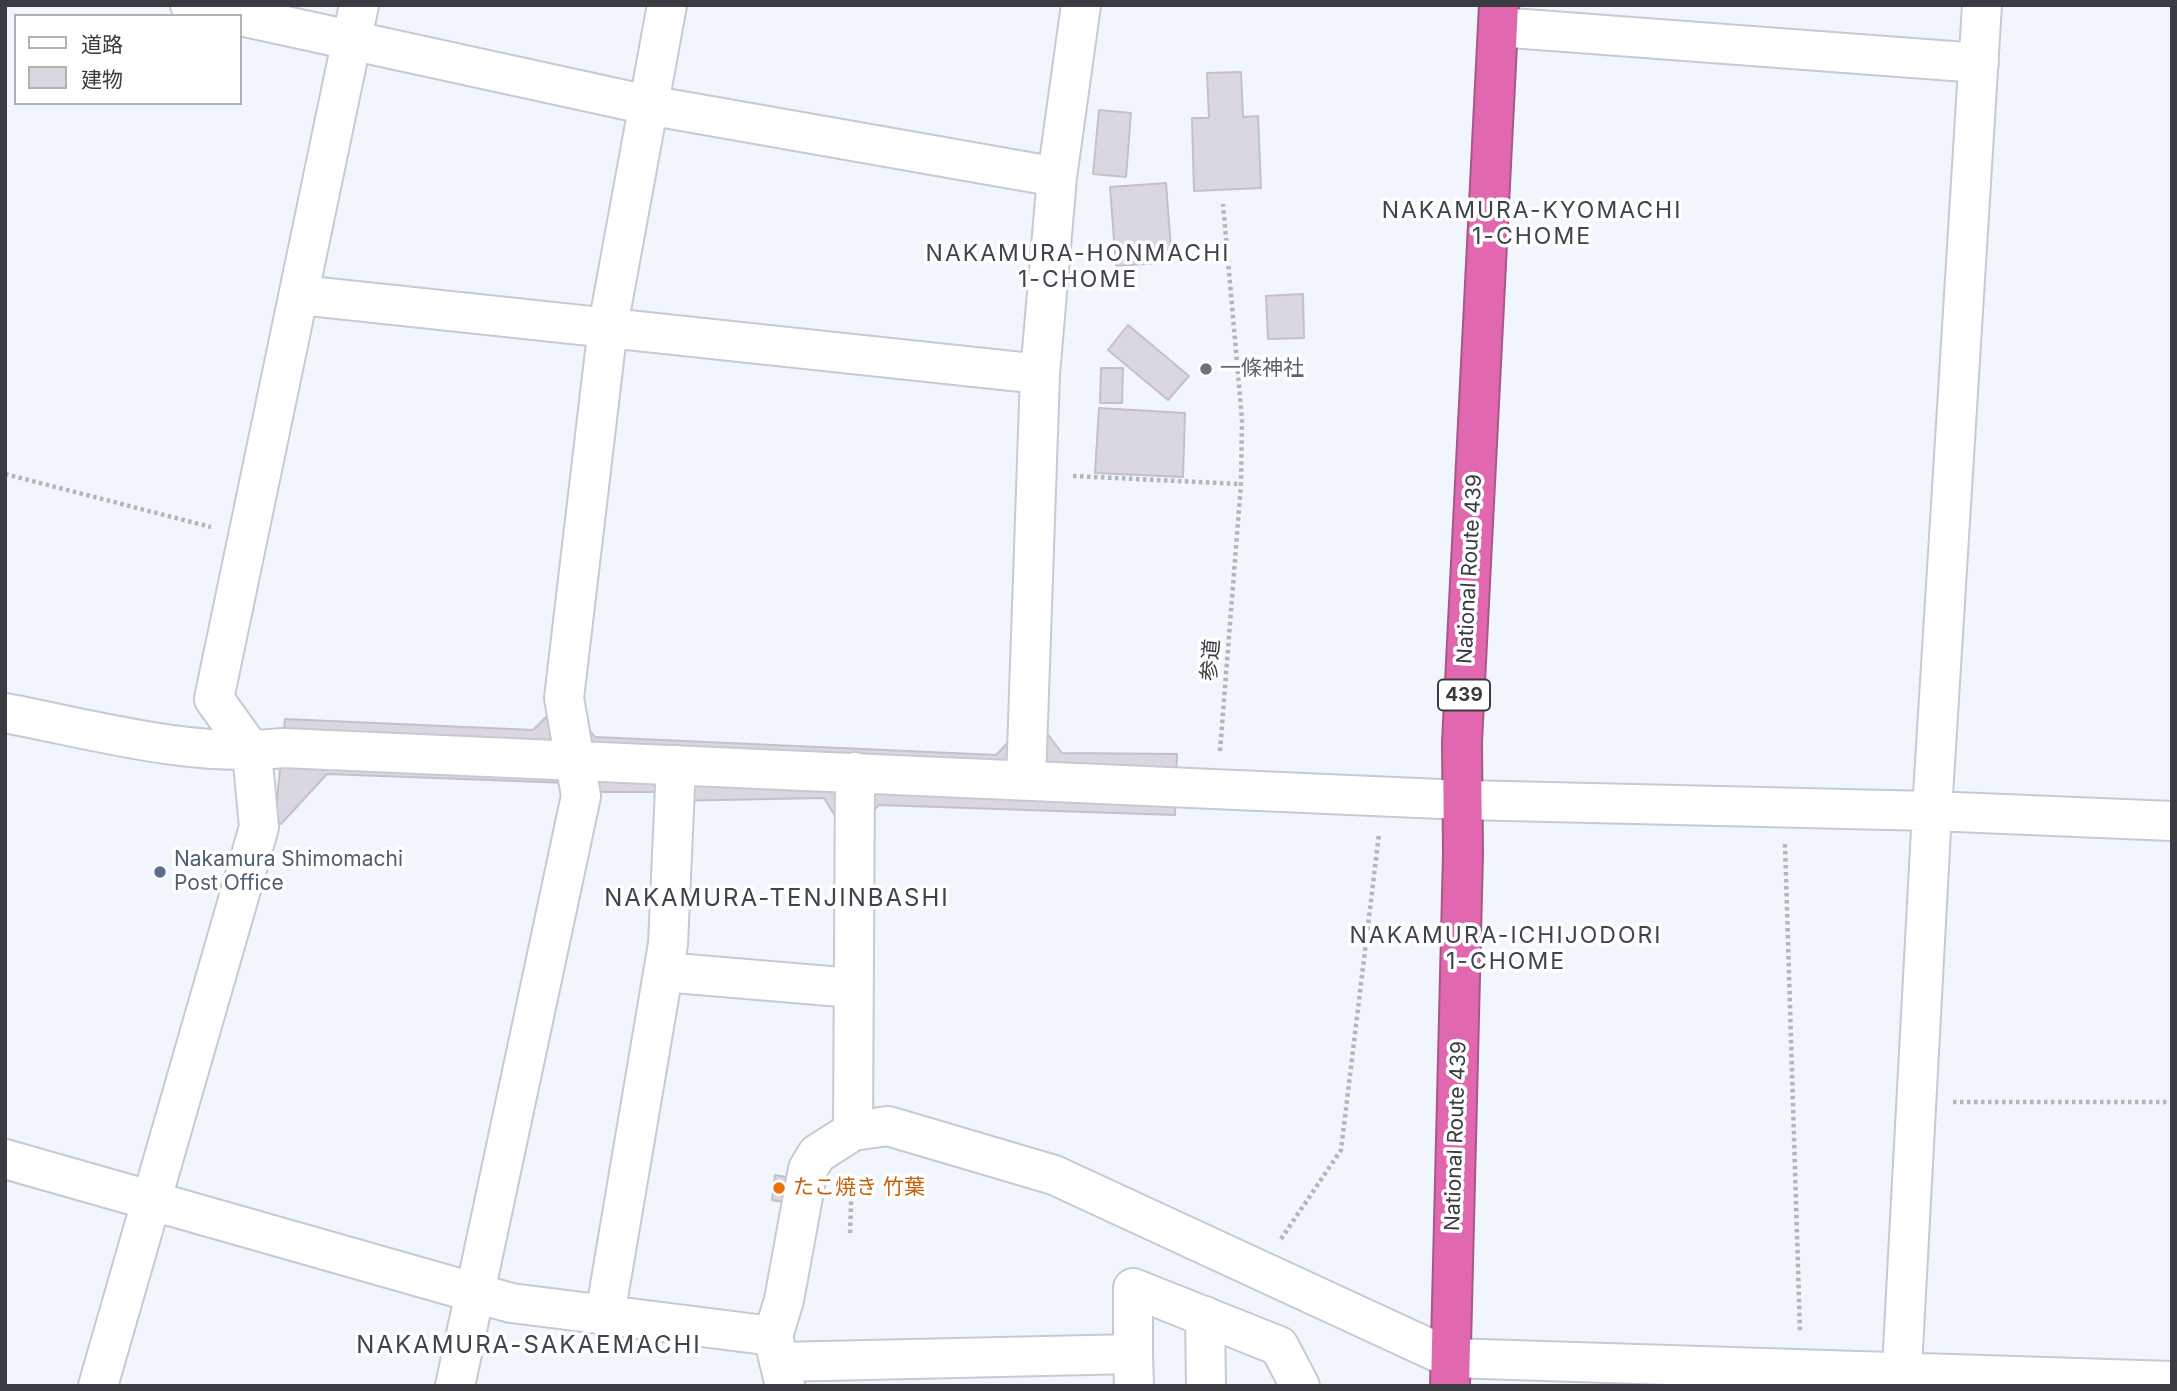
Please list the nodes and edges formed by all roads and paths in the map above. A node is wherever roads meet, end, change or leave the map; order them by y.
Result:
1 (190, 5) edge
2 (667, 5) edge
3 (1081, 5) edge
4 (1982, 5) edge
5 (229, 14) edge
6 (242, 16) edge
7 (1498, 16) edge
8 (356, 24) edge
9 (1979, 63) junction
10 (649, 105) junction
11 (1056, 177) junction
12 (1223, 204) dead end
13 (300, 295) junction
14 (608, 326) junction
15 (1040, 374) junction
16 (5, 474) edge
17 (1034, 474) junction
18 (1241, 484) junction
19 (250, 537) junction
20 (5, 713) edge
21 (252, 752) junction
22 (575, 760) junction
23 (676, 765) junction
24 (855, 772) junction
25 (1026, 780) junction
26 (1217, 787) junction
27 (1384, 795) junction
28 (1464, 800) junction
29 (1784, 807) junction
30 (1932, 811) junction
31 (2172, 821) edge
32 (663, 972) junction
33 (853, 988) junction
34 (1917, 1102) junction
35 (2172, 1102) edge
36 (852, 1131) junction
37 (5, 1159) edge
38 (152, 1202) junction
39 (1260, 1272) junction
40 (476, 1294) junction
41 (605, 1315) junction
42 (1205, 1316) junction
43 (779, 1361) edge
44 (1801, 1369) junction
45 (1133, 1370) edge
46 (1450, 1372) edge
47 (1902, 1379) edge
48 (2172, 1381) edge
49 (98, 1386) edge
50 (455, 1386) edge
51 (1206, 1386) edge
52 (1300, 1386) edge

1 - 5 street
2 - 10 street
3 - 11 street
4 - 9 street
6 - 8 street
7 - 9 street
7 - 28 highway, National Route 439 / 439
8 - 10 street
8 - 13 street
9 - 30 street
10 - 11 street
10 - 14 street
11 - 15 street
12 - 18 path, 参道
13 - 14 street
13 - 19 street
14 - 15 street
14 - 22 street
15 - 17 street
16 - 19 path
17 - 18 path
17 - 25 street
18 - 26 path, 参道
19 - 21 street
20 - 21 street
21 - 22 street
21 - 38 street
22 - 23 street
22 - 40 street
23 - 24 street
23 - 32 street
24 - 25 street
24 - 33 street
25 - 26 street
26 - 27 street
27 - 28 street
27 - 39 path
28 - 29 street
28 - 46 highway, National Route 439 / 439
29 - 30 street
29 - 44 path
30 - 31 street
30 - 34 street
32 - 33 street
32 - 41 street
33 - 36 street
34 - 35 path
34 - 47 street
36 - 39 street
36 - 43 street
37 - 38 street
38 - 40 street
38 - 49 street
39 - 46 street
40 - 41 street
40 - 50 street
41 - 43 street
42 - 45 street
42 - 51 street
42 - 52 street
43 - 45 street
44 - 46 street
44 - 47 street
47 - 48 street

